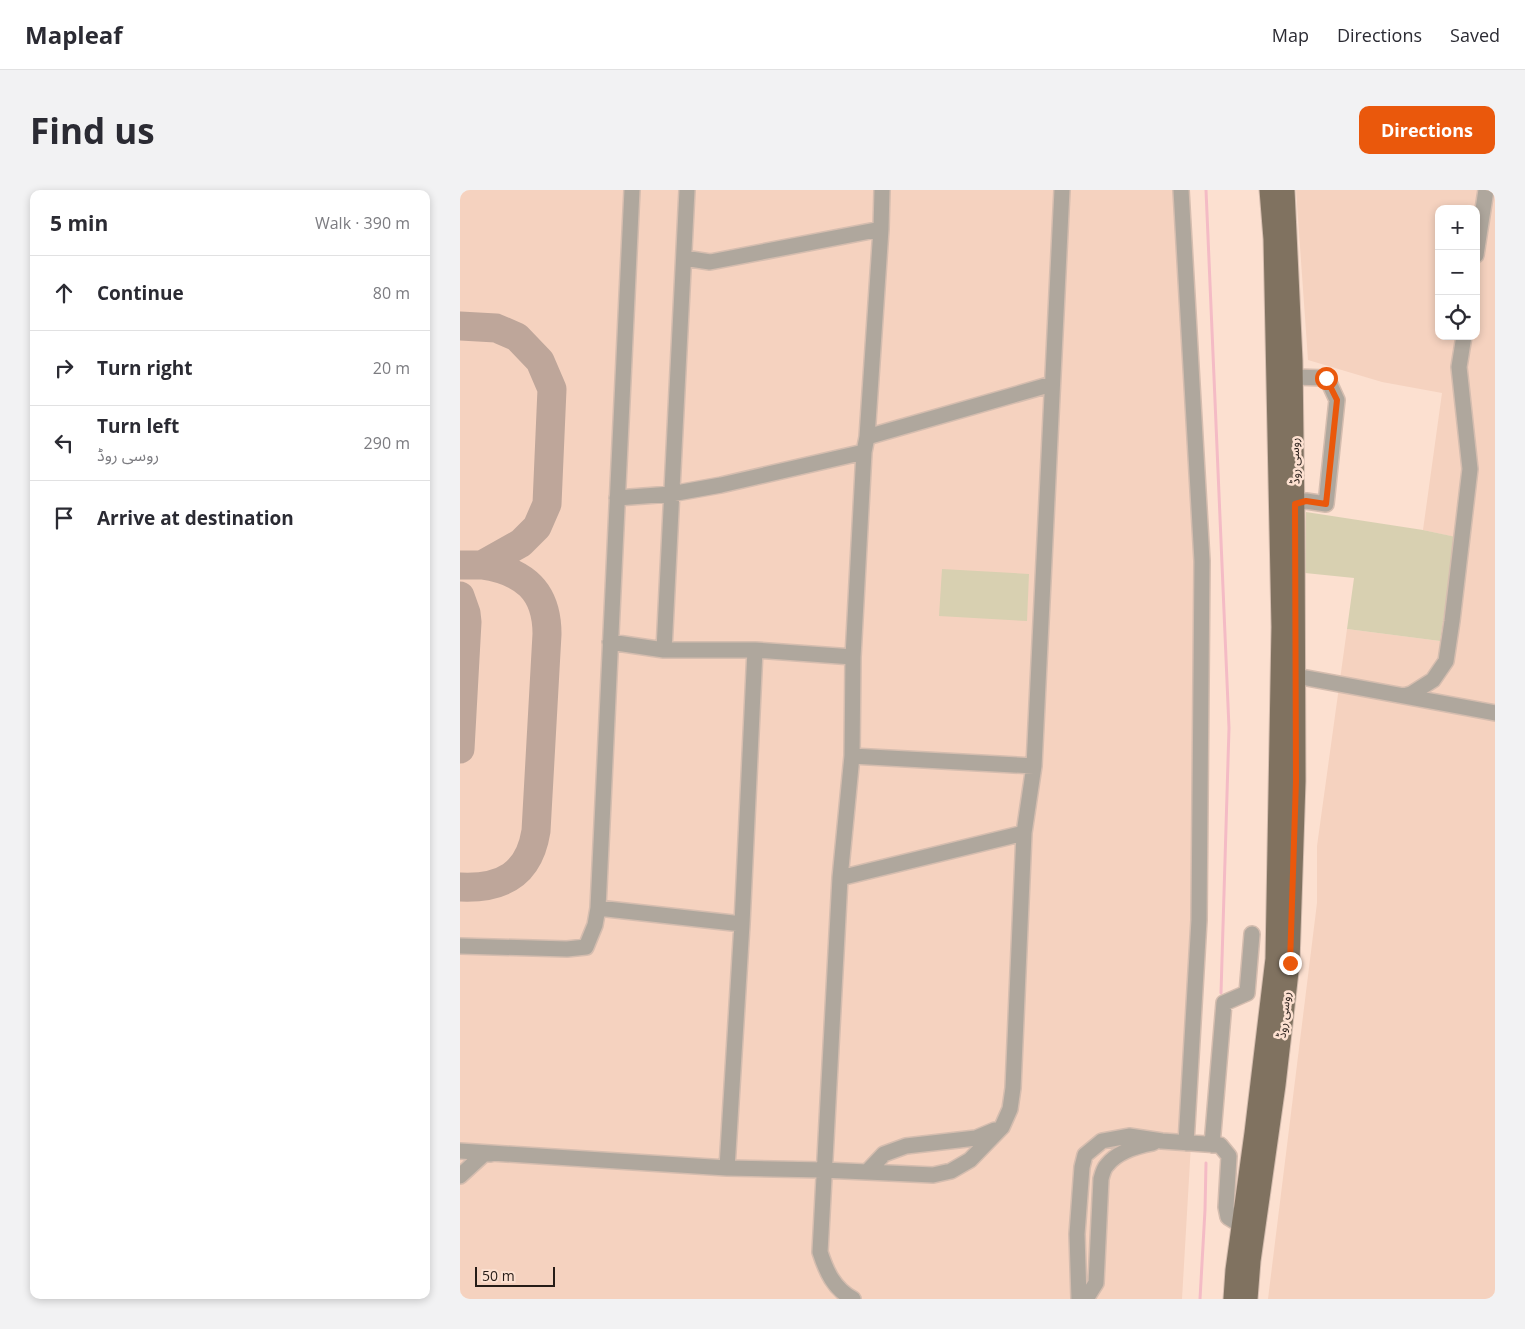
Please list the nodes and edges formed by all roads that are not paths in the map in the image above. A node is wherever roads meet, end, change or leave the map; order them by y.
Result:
1 (632, 190) edge
2 (687, 190) edge
3 (882, 190) edge
4 (1062, 190) edge
5 (1181, 190) edge
6 (1269, 190) edge
7 (1285, 190) edge
8 (1486, 190) edge
9 (881, 229) junction
10 (1477, 250) edge
11 (684, 258) junction
12 (1463, 340) edge
13 (1285, 377) junction
14 (1052, 384) junction
15 (867, 437) junction
16 (864, 452) junction
17 (671, 494) junction
18 (617, 498) junction
19 (1295, 504) junction
20 (610, 642) junction
21 (664, 650) junction
22 (754, 650) junction
23 (853, 656) junction
24 (1296, 676) junction
25 (1404, 696) junction
26 (1495, 713) edge
27 (852, 756) junction
28 (1034, 766) junction
29 (1024, 833) junction
30 (840, 878) junction
31 (598, 908) junction
32 (742, 924) junction
33 (1252, 934) dead end
34 (460, 946) edge
35 (1002, 1128) junction
36 (1162, 1141) junction
37 (1186, 1143) junction
38 (1212, 1145) junction
39 (460, 1151) edge
40 (497, 1154) junction
41 (727, 1168) junction
42 (823, 1170) junction
43 (867, 1172) junction
44 (460, 1176) edge
45 (1241, 1225) junction
46 (853, 1299) edge
47 (1079, 1299) edge
48 (1086, 1299) edge
49 (1233, 1299) edge
50 (1248, 1299) edge

1 - 18 lane
2 - 11 lane
3 - 9 lane
4 - 14 lane
5 - 37 lane
6 - 13 main road, روسی روڈ
7 - 13 main road, روسی روڈ
8 - 10 lane
9 - 11 lane
9 - 15 lane
11 - 17 lane
12 - 25 lane
13 - 19 main road, روسی روڈ
13 - 19 lane
13 - 45 main road, روسی روڈ
14 - 15 lane
14 - 28 lane
15 - 16 lane
16 - 17 lane
16 - 23 lane
17 - 18 lane
17 - 21 lane
18 - 20 lane
19 - 24 main road, روسی روڈ
20 - 21 lane
20 - 31 lane
21 - 22 lane
22 - 23 lane
22 - 32 lane
23 - 27 lane
24 - 25 lane
24 - 50 main road, روسی روڈ
25 - 26 lane
27 - 28 lane
27 - 30 lane
28 - 29 lane
29 - 30 lane
29 - 35 lane
30 - 42 lane
31 - 32 lane
31 - 34 lane
32 - 41 lane
33 - 38 lane
35 - 43 lane
35 - 43 lane
36 - 37 lane
36 - 47 lane
36 - 48 lane
37 - 38 lane
38 - 45 lane
39 - 40 lane
40 - 41 lane
40 - 44 lane
41 - 42 lane
42 - 43 lane
42 - 46 lane
45 - 49 main road, روسی روڈ

